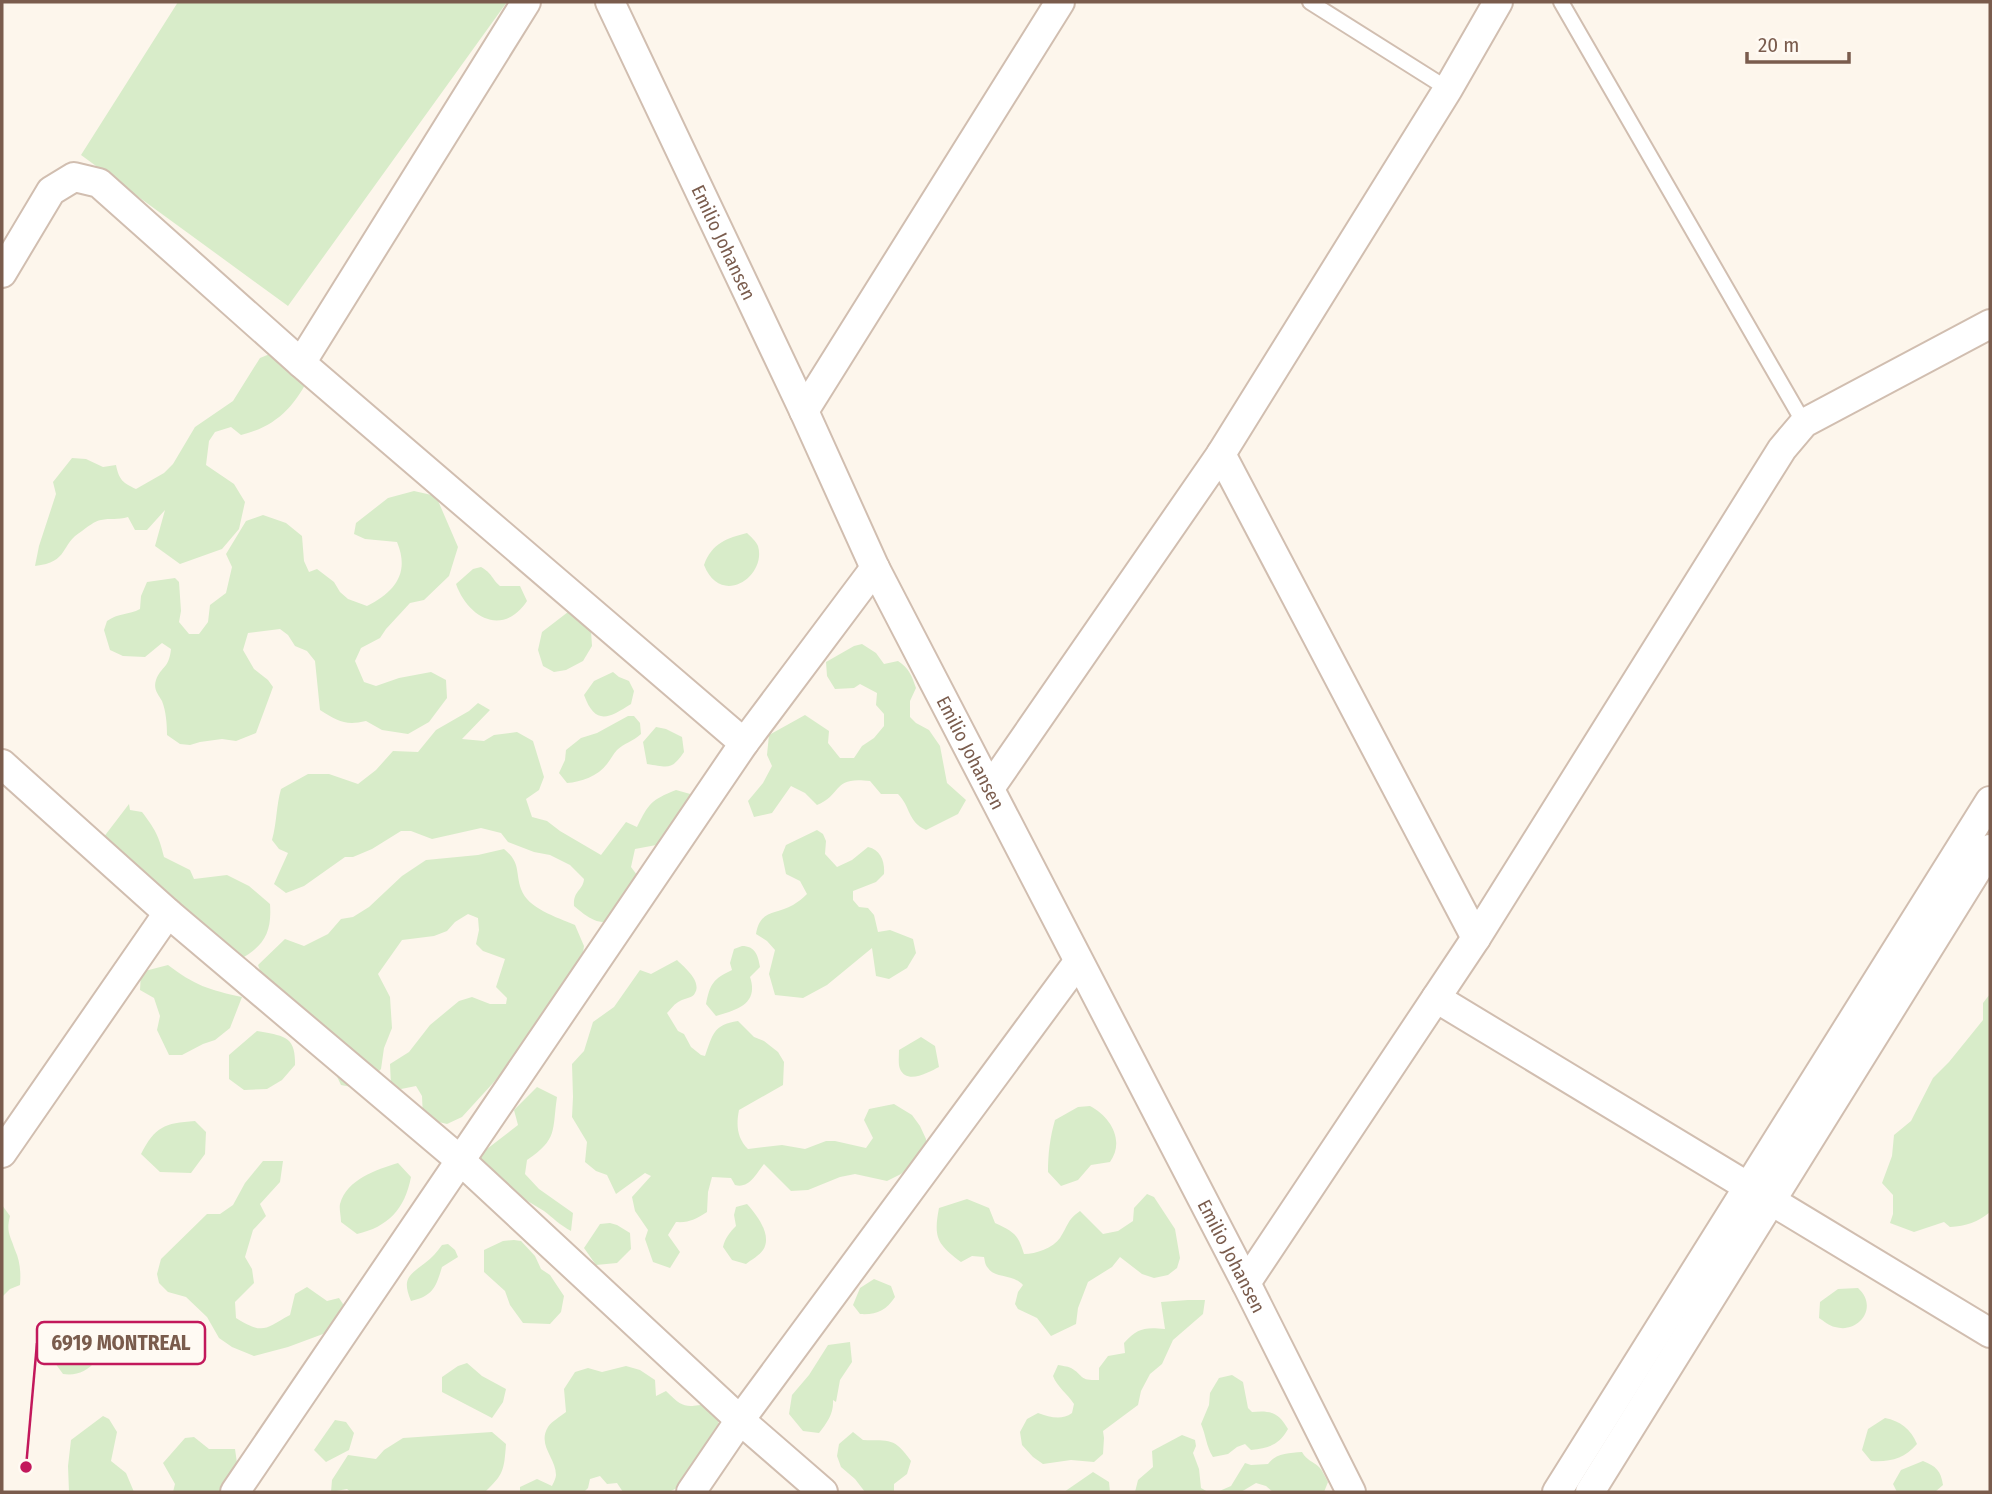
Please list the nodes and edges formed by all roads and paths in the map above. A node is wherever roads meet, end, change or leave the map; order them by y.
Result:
1 (526, 2) edge
2 (610, 2) edge
3 (1060, 2) edge
4 (1310, 2) edge
5 (1498, 2) edge
6 (1561, 2) edge
7 (1448, 89) junction
8 (2, 273) edge
9 (1990, 324) edge
10 (301, 363) junction
11 (804, 411) junction
12 (1804, 423) junction
13 (1221, 454) junction
14 (875, 568) junction
15 (744, 743) junction
16 (2, 764) edge
17 (990, 788) junction
18 (1990, 801) edge
19 (1978, 864) edge
20 (168, 912) junction
21 (1476, 938) junction
22 (1078, 962) junction
23 (1437, 998) junction
24 (2, 1153) edge
25 (460, 1160) junction
26 (1760, 1193) junction
27 (1246, 1283) junction
28 (1990, 1333) edge
29 (740, 1420) junction
30 (234, 1492) edge
31 (691, 1492) edge
32 (823, 1492) edge
33 (1351, 1492) edge
34 (1557, 1492) edge
35 (1590, 1492) edge

1 - 10 street
2 - 11 street, Emilio Johansen
3 - 11 street
4 - 7 lane
5 - 7 street
6 - 12 lane
7 - 13 street
8 - 10 street
9 - 12 street
10 - 15 street
11 - 14 street, Emilio Johansen
12 - 21 street
13 - 17 street
13 - 21 street
14 - 15 street
14 - 17 street, Emilio Johansen
15 - 25 street
16 - 20 street
17 - 22 street, Emilio Johansen
18 - 19 street
19 - 26 street
20 - 24 street
20 - 25 street
21 - 23 street
22 - 27 street, Emilio Johansen
22 - 29 street
23 - 26 street
23 - 27 street
25 - 29 street
25 - 30 street
26 - 28 street
26 - 34 street
26 - 35 street
27 - 33 street, Emilio Johansen
29 - 31 street
29 - 32 street

